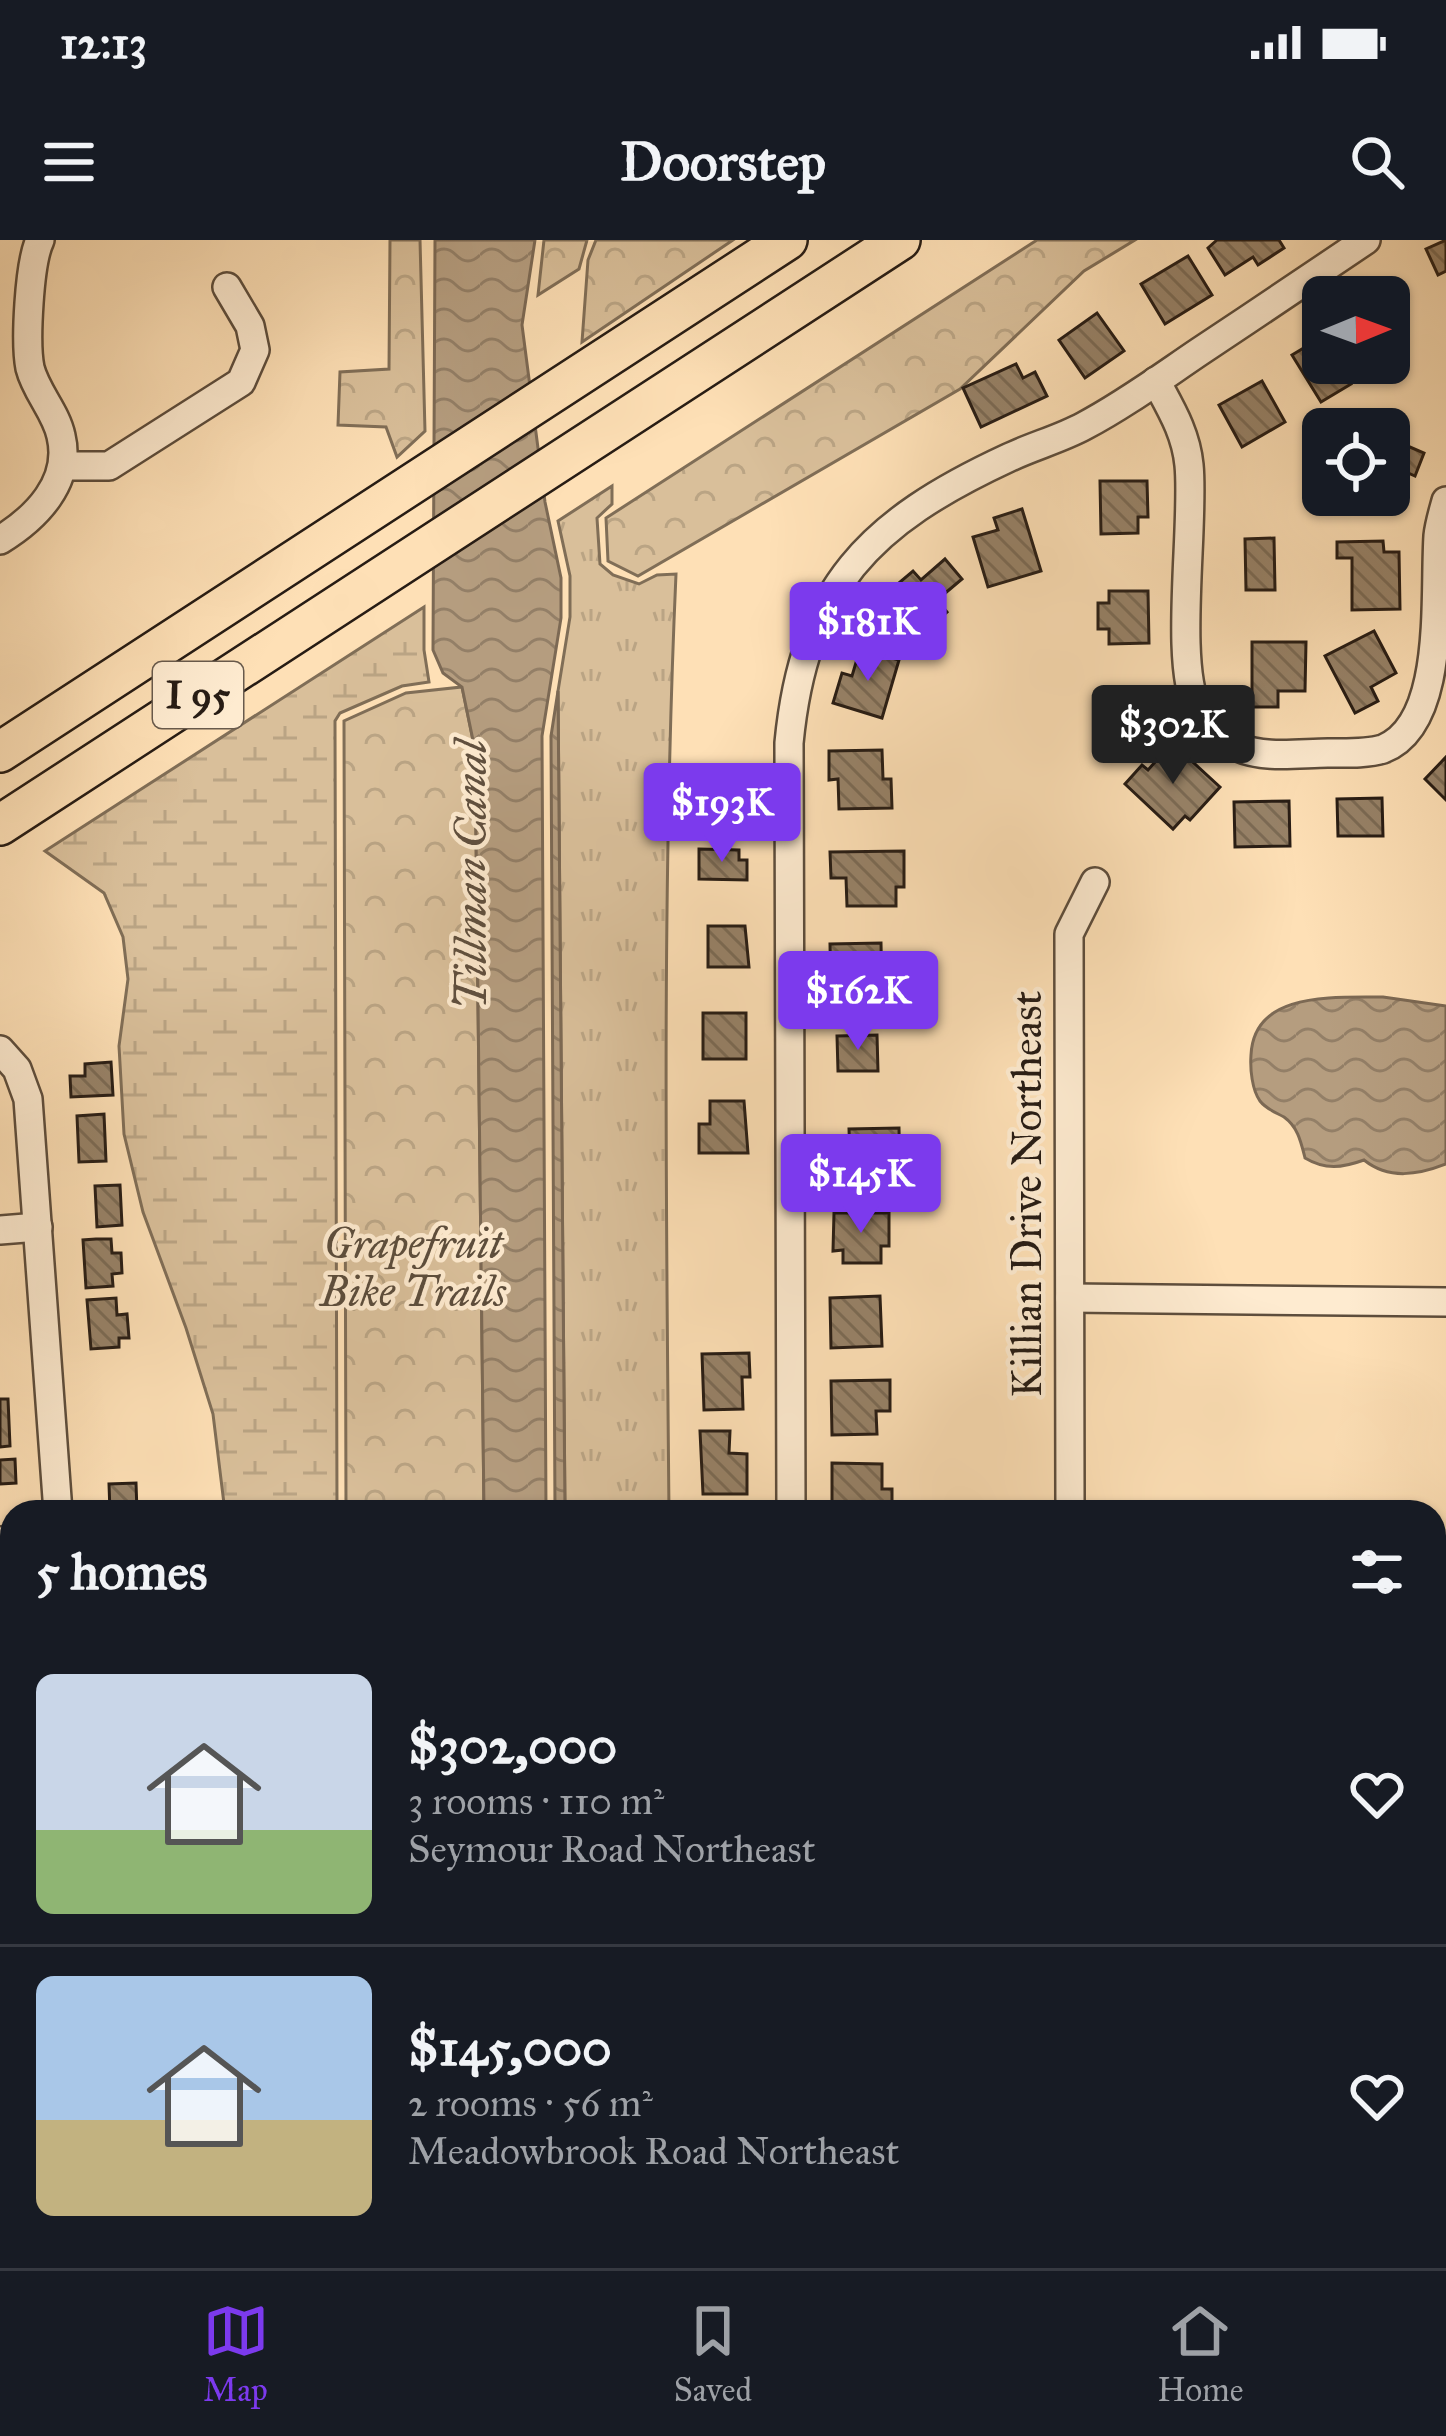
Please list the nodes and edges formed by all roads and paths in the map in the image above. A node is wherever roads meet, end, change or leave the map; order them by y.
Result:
1 (40, 240) edge
2 (787, 240) edge
3 (900, 240) edge
4 (1366, 240) edge
5 (227, 287) dead end
6 (1156, 381) junction
7 (62, 466) junction
8 (1446, 501) edge
9 (0, 541) edge
10 (0, 752) edge
11 (0, 825) edge
12 (1095, 882) dead end
13 (0, 1051) edge
14 (38, 1227) junction
15 (0, 1230) edge
16 (1070, 1298) junction
17 (1446, 1302) edge
18 (57, 1500) edge
19 (791, 1500) edge
20 (1070, 1500) edge

1 - 7 street
2 - 10 highway, I 95
3 - 11 highway, I 95
4 - 6 street
5 - 7 street
6 - 8 street
6 - 19 street
7 - 9 street
12 - 16 street, Killian Drive Northeast
13 - 14 street
14 - 15 street
14 - 18 street
16 - 17 street
16 - 20 street, Killian Drive Northeast

